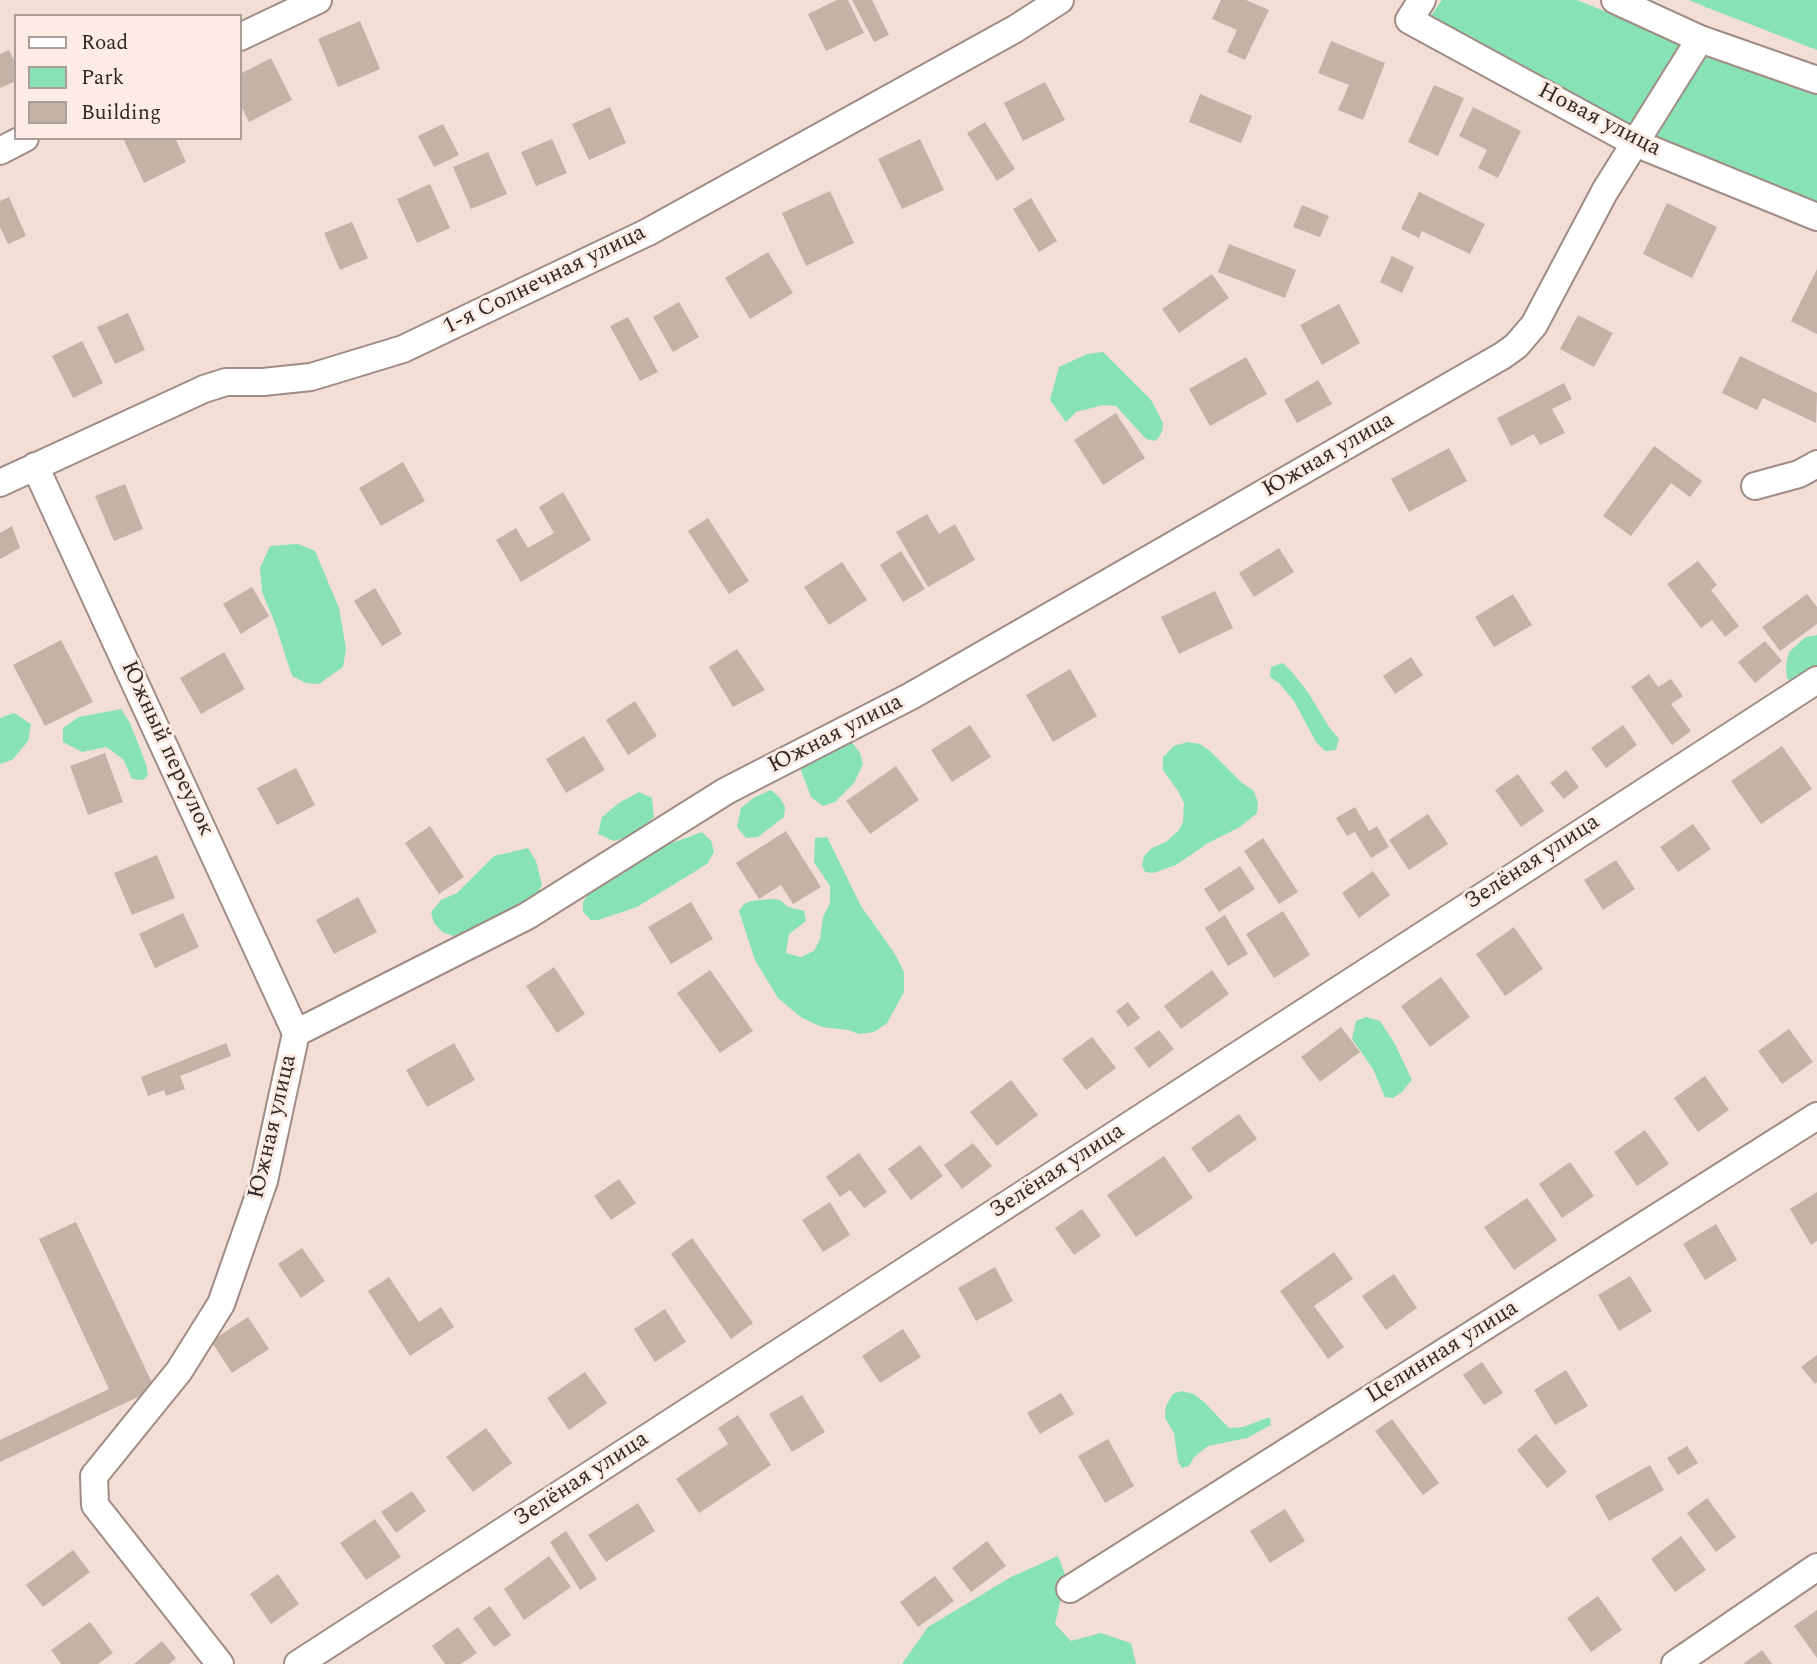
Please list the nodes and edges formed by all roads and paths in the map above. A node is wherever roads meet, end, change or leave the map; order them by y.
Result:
1 (318, 0) edge
2 (1060, 0) edge
3 (1422, 0) edge
4 (1615, 0) edge
5 (242, 36) edge
6 (1700, 39) junction
7 (1817, 80) edge
8 (21, 140) edge
9 (1635, 142) junction
10 (0, 151) edge
11 (1817, 217) edge
12 (1817, 464) edge
13 (35, 466) junction
14 (0, 483) edge
15 (1755, 486) dead end
16 (1817, 680) edge
17 (296, 1033) junction
18 (1817, 1116) edge
19 (1817, 1567) edge
20 (1070, 1589) dead end
21 (220, 1664) edge
22 (298, 1664) edge
23 (1675, 1664) edge

1 - 5 street
2 - 13 street, 1-я Солнечная улица
3 - 9 street, Новая улица
4 - 6 street
6 - 7 street
6 - 9 street, Южная улица
8 - 10 street
9 - 11 street, Новая улица
9 - 17 street, Южная улица
12 - 15 street
13 - 14 street, 1-я Солнечная улица
13 - 17 street, Южный переулок
16 - 22 street, Зелёная улица
17 - 21 street, Южная улица
18 - 20 street, Целинная улица
19 - 23 street

